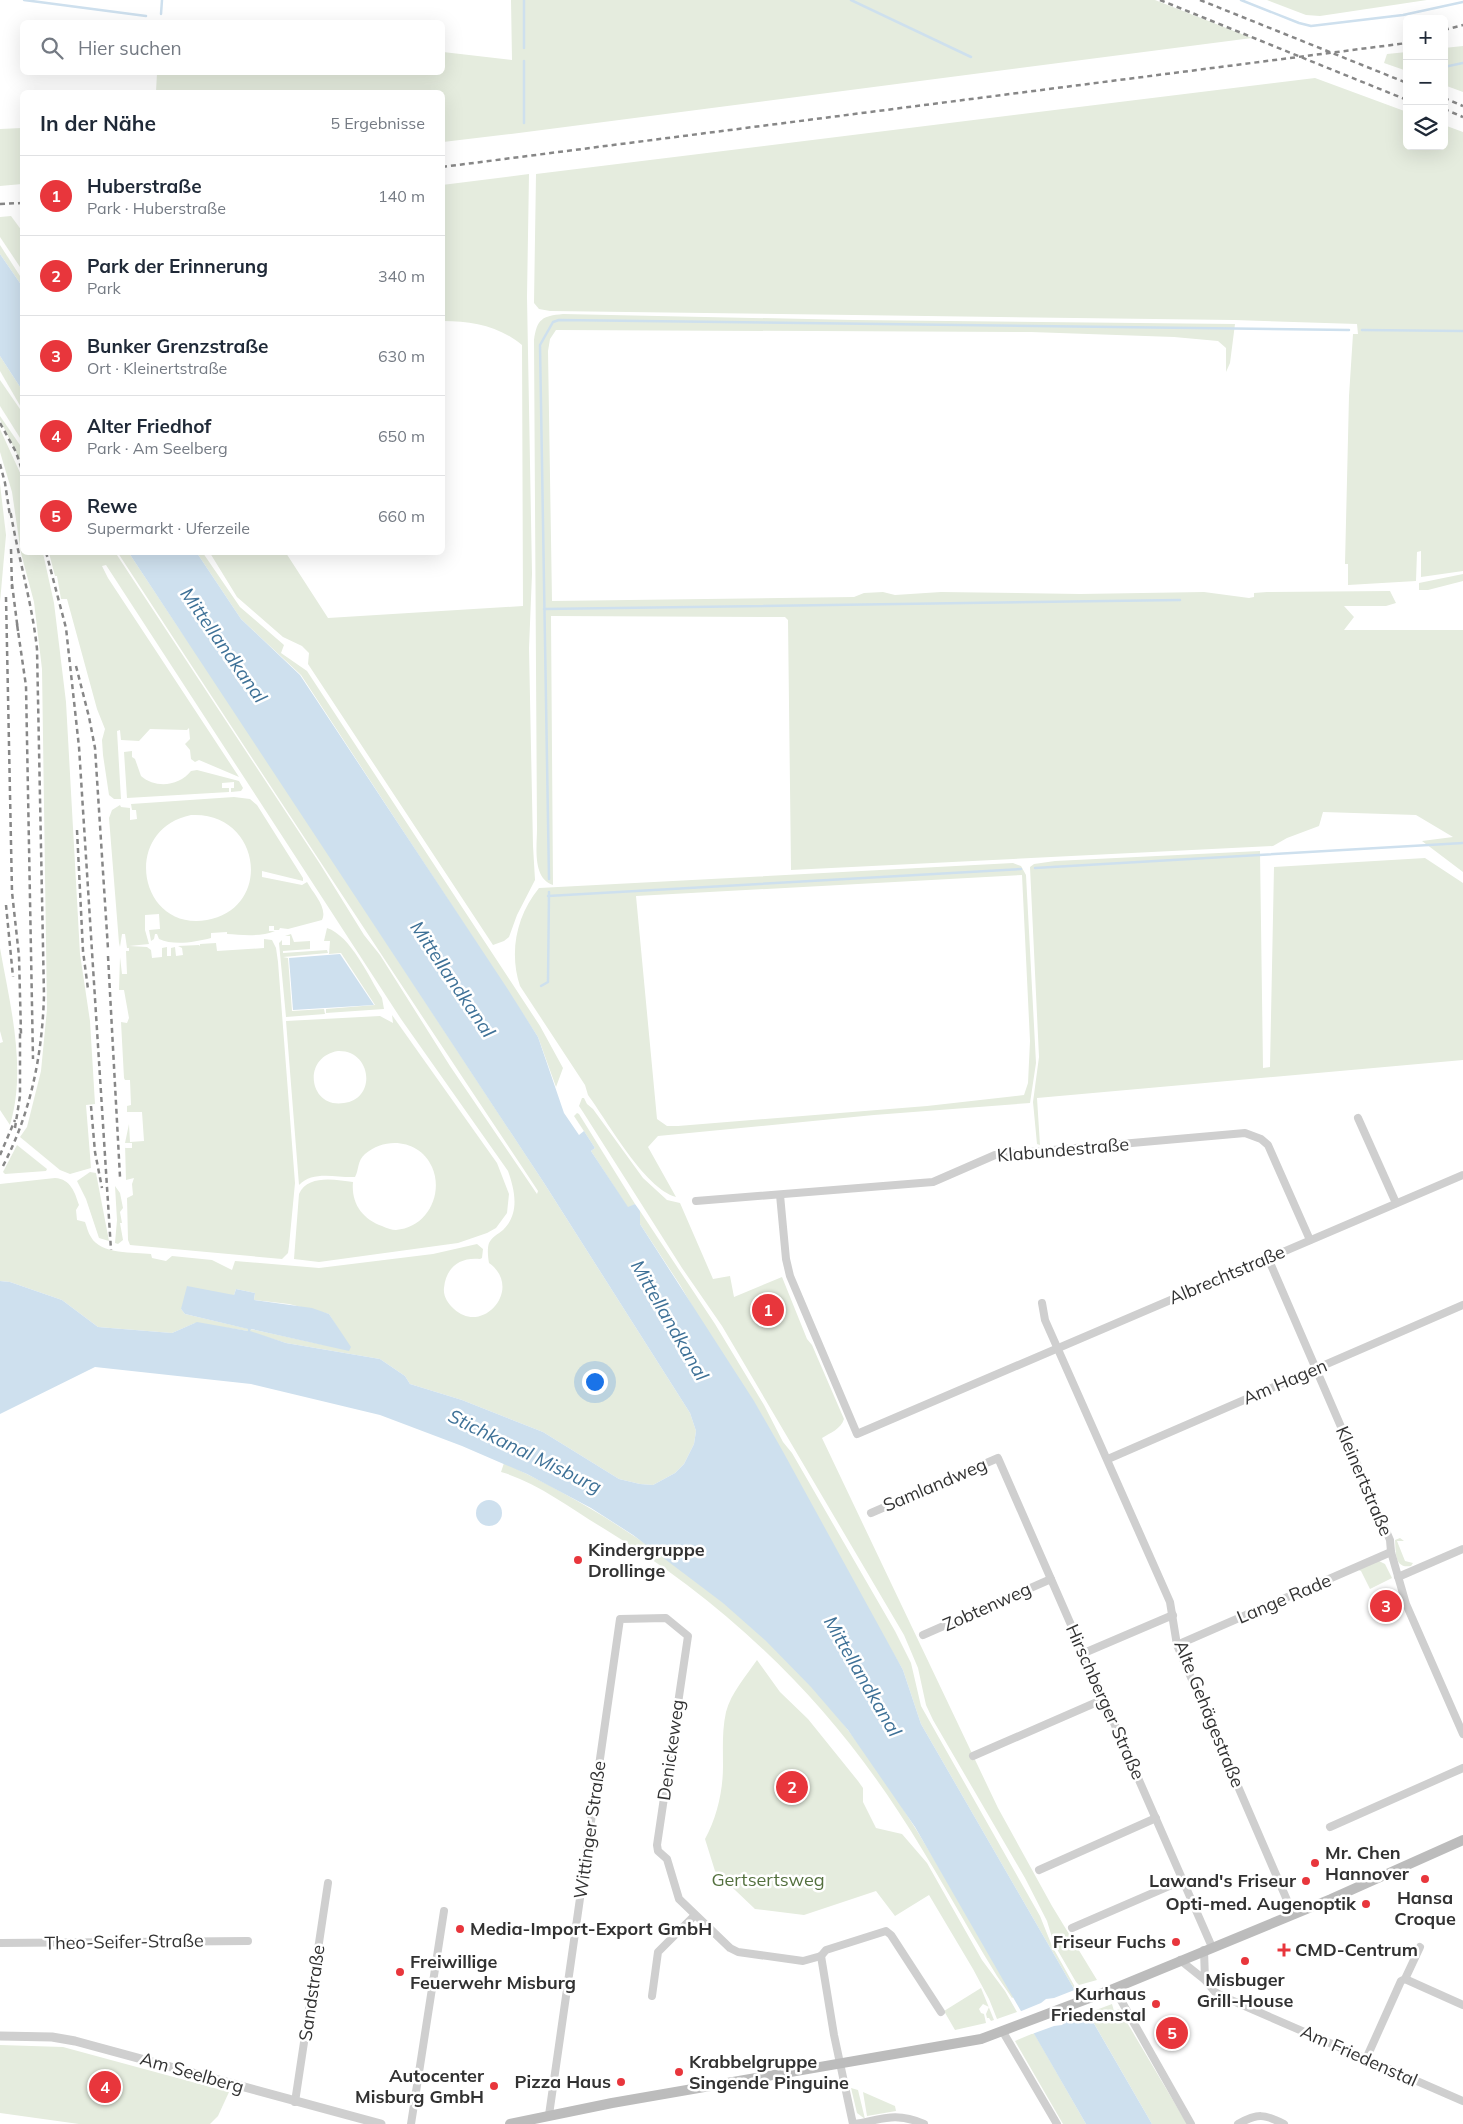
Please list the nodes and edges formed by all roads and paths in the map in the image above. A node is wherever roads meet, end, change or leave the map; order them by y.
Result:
1 (1358, 1118) dead end
2 (1461, 1175) edge
3 (1463, 1184) edge
4 (780, 1195) junction
5 (696, 1201) dead end
6 (1396, 1203) junction
7 (1310, 1240) junction
8 (1268, 1258) junction
9 (1042, 1302) dead end
10 (1463, 1305) edge
11 (1058, 1348) junction
12 (1316, 1369) junction
13 (998, 1458) joint
14 (1108, 1459) junction
15 (871, 1513) dead end
16 (1463, 1549) edge
17 (1390, 1552) junction
18 (1398, 1577) junction
19 (1051, 1579) junction
20 (1173, 1615) junction
21 (923, 1635) dead end
22 (688, 1636) joint
23 (1177, 1645) junction
24 (1084, 1653) junction
25 (1104, 1699) junction
26 (1463, 1734) edge
27 (974, 1756) dead end
28 (1463, 1768) edge
29 (1156, 1818) junction
30 (1330, 1827) dead end
31 (1463, 1840) edge
32 (1039, 1870) dead end
33 (1183, 1880) junction
34 (328, 1883) dead end
35 (444, 1911) dead end
36 (1294, 1914) junction
37 (695, 1915) junction
38 (1072, 1928) dead end
39 (248, 1941) dead end
40 (0, 1943) edge
41 (1420, 1947) dead end
42 (1208, 1948) junction
43 (821, 1956) junction
44 (1180, 1960) junction
45 (1405, 1979) junction
46 (1205, 1980) junction
47 (1114, 1988) junction
48 (652, 1996) dead end
49 (1463, 2005) edge
50 (941, 2012) dead end
51 (1003, 2032) junction
52 (0, 2036) edge
53 (1366, 2059) junction
54 (840, 2064) junction
55 (1463, 2101) edge
56 (295, 2102) junction
57 (549, 2115) junction
58 (381, 2124) edge
59 (411, 2124) edge
60 (510, 2124) edge
61 (854, 2124) edge
62 (924, 2124) edge
63 (1057, 2124) edge
64 (1191, 2124) edge
65 (1238, 2124) edge
66 (1284, 2124) edge

1 - 6 street
2 - 3 street
2 - 6 street, Albrechtstraße
4 - 5 street, Klabundestraße
4 - 7 street, Klabundestraße
4 - 11 street, Albrechtstraße
6 - 7 street, Albrechtstraße
7 - 8 street, Albrechtstraße
8 - 11 street, Albrechtstraße
8 - 12 street, Kleinertstraße
9 - 11 street
10 - 12 street, Am Hagen
11 - 14 street, Alte Gehägestraße
12 - 14 street, Am Hagen
12 - 17 street, Kleinertstraße
13 - 15 street, Samlandweg
13 - 19 street, Hirschberger Straße
14 - 20 street, Alte Gehägestraße
16 - 18 street
17 - 18 street, Kleinertstraße
17 - 23 street, Lange Rade
18 - 26 street, Kleinertstraße
19 - 21 street, Zobtenweg
19 - 24 street, Hirschberger Straße
20 - 23 street, Alte Gehägestraße
20 - 24 street
22 - 37 street, Denickeweg
22 - 57 street, Wittinger Straße
23 - 36 street, Alte Gehägestraße
24 - 25 street, Hirschberger Straße
25 - 27 street
25 - 29 street, Hirschberger Straße
28 - 30 street
29 - 32 street
29 - 33 street, Hirschberger Straße
31 - 36 main road
33 - 38 street
33 - 42 street, Hirschberger Straße
34 - 56 street, Sandstraße
35 - 59 street
36 - 42 main road
37 - 43 street
37 - 48 street
39 - 40 street, Theo-Seifer-Straße
41 - 45 street
42 - 44 main road
42 - 46 street
43 - 50 street
43 - 54 street
44 - 46 street, Am Friedenstal
44 - 47 main road
45 - 49 street
45 - 53 street
46 - 53 street, Am Friedenstal
47 - 51 main road
47 - 64 street
51 - 54 main road
51 - 63 street
52 - 56 street, Am Seelberg
53 - 55 street, Am Friedenstal
54 - 57 main road
54 - 61 street
56 - 58 street, Am Seelberg
57 - 60 main road
61 - 62 street
65 - 66 street

